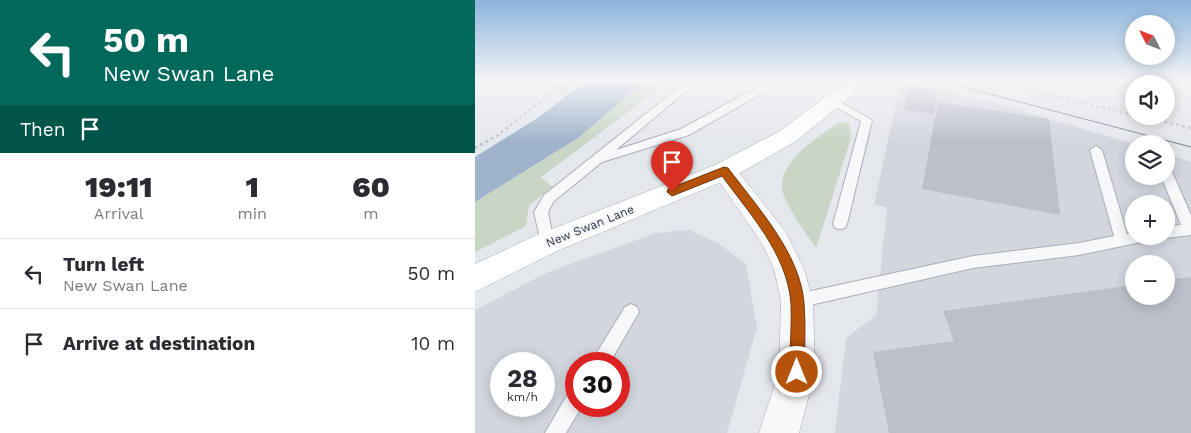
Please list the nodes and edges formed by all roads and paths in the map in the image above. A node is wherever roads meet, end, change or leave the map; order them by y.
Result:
1 (542, 101) edge
2 (667, 101) edge
3 (740, 101) edge
4 (833, 101) joint
5 (1078, 101) edge
6 (1125, 113) edge
7 (1175, 124) edge
8 (1191, 128) edge
9 (475, 148) edge
10 (1096, 150) dead end
11 (595, 160) junction
12 (724, 171) junction
13 (1172, 185) edge
14 (840, 224) dead end
15 (1191, 229) edge
16 (1175, 231) edge
17 (1125, 240) edge
18 (1122, 241) junction
19 (547, 243) junction
20 (475, 279) edge
21 (797, 302) junction
22 (631, 312) dead end
23 (606, 352) edge
24 (565, 417) edge
25 (555, 433) edge
26 (779, 433) edge

1 - 9 path
2 - 11 lane
3 - 11 lane
4 - 12 main road, New Swan Lane
4 - 14 lane
5 - 6 path
7 - 8 path
10 - 18 lane
11 - 19 lane
12 - 19 main road, New Swan Lane
12 - 21 street
13 - 15 lane
15 - 16 lane
17 - 18 lane
18 - 21 lane
19 - 20 main road, New Swan Lane
21 - 26 street
22 - 23 lane
24 - 25 lane

